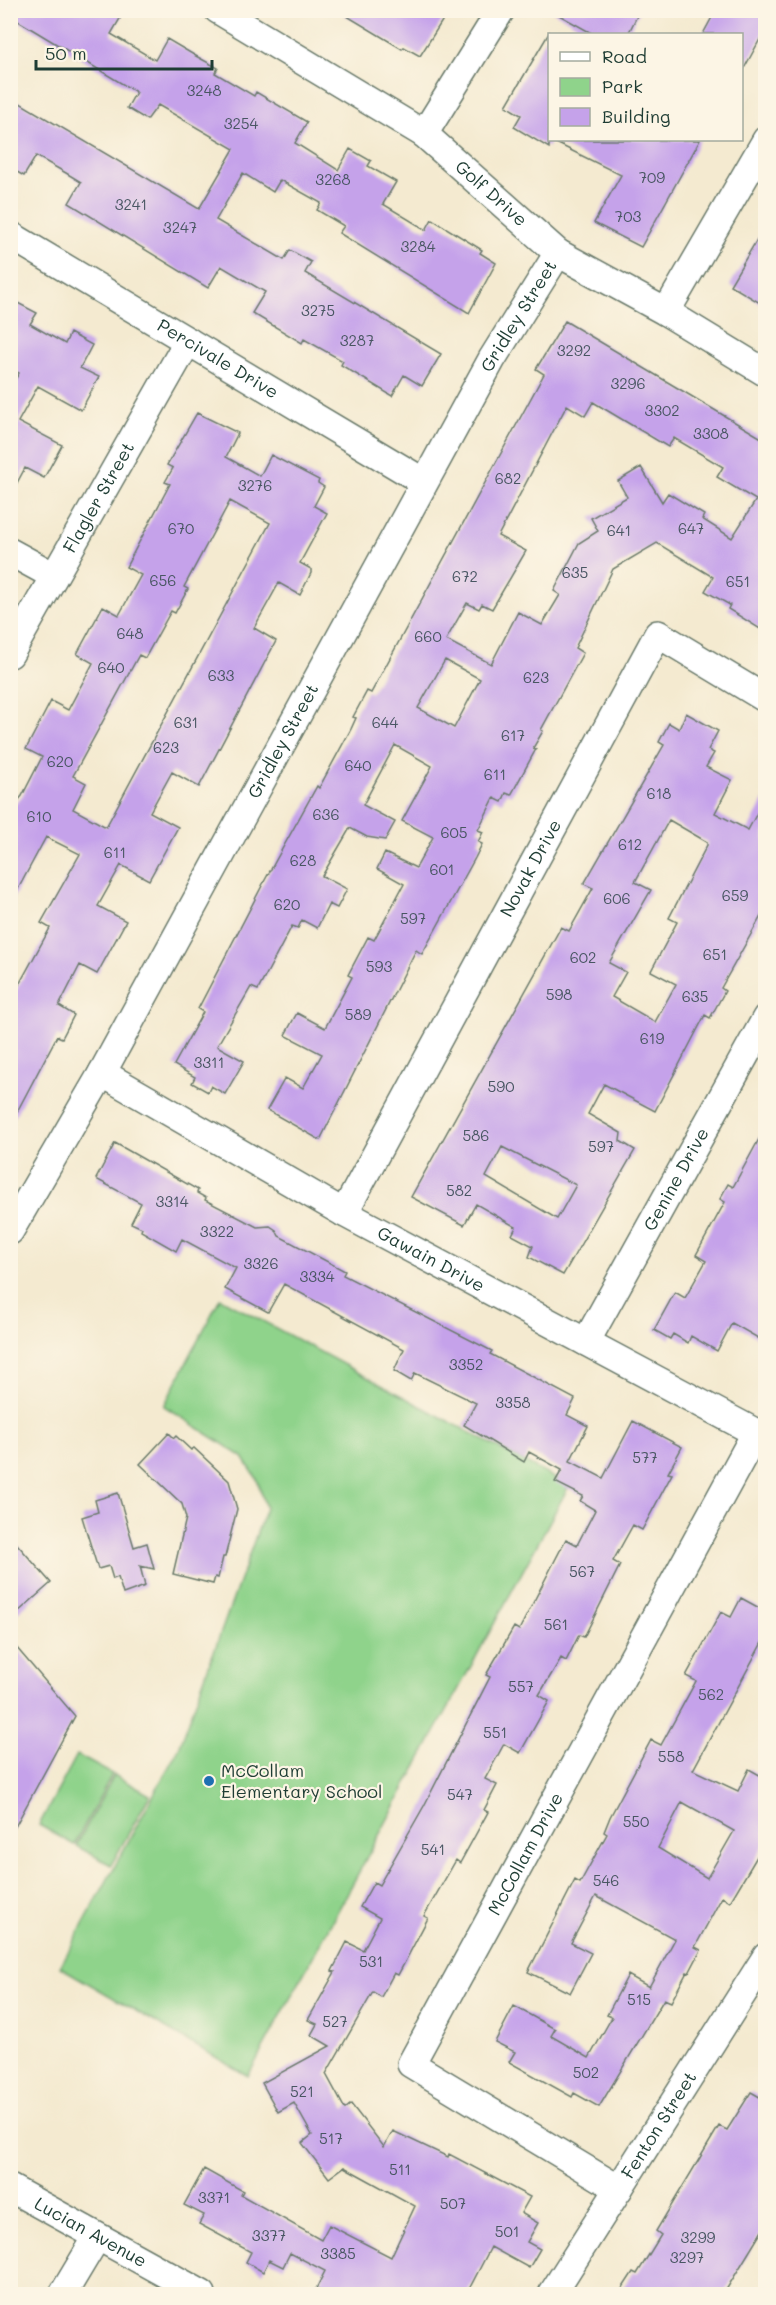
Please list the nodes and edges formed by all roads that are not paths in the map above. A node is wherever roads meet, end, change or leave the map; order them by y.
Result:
1 (218, 10) edge
2 (501, 10) edge
3 (424, 134) junction
4 (765, 140) edge
5 (10, 235) edge
6 (558, 253) junction
7 (666, 312) junction
8 (188, 341) junction
9 (765, 373) edge
10 (424, 482) junction
11 (10, 552) edge
12 (54, 576) junction
13 (10, 654) edge
14 (765, 699) edge
15 (765, 1018) edge
16 (755, 1062) edge
17 (102, 1073) junction
18 (20, 1192) edge
19 (344, 1213) junction
20 (10, 1231) edge
21 (586, 1342) junction
22 (761, 1435) edge
23 (765, 1957) edge
24 (10, 2188) edge
25 (619, 2189) junction
26 (97, 2236) junction
27 (63, 2295) edge
28 (202, 2295) edge
29 (552, 2295) edge

1 - 3 street, Golf Drive
2 - 3 street
3 - 6 street, Golf Drive
4 - 7 street
5 - 8 street, Percivale Drive
6 - 7 street, Golf Drive
6 - 10 street, Gridley Street
7 - 9 street, Golf Drive
8 - 10 street, Percivale Drive
8 - 12 street, Flagler Street
10 - 17 street, Gridley Street
11 - 12 street
12 - 13 street, Flagler Street
14 - 19 street, Novak Drive
15 - 16 street, Genine Drive
16 - 21 street, Genine Drive
17 - 18 street, Gridley Street
17 - 19 street, Gawain Drive
18 - 20 street, Gridley Street
19 - 21 street, Gawain Drive
21 - 22 street, Gawain Drive
22 - 25 street, McCollam Drive
23 - 25 street, Fenton Street
24 - 26 street, Lucian Avenue
25 - 29 street, Fenton Street
26 - 27 street
26 - 28 street, Lucian Avenue

